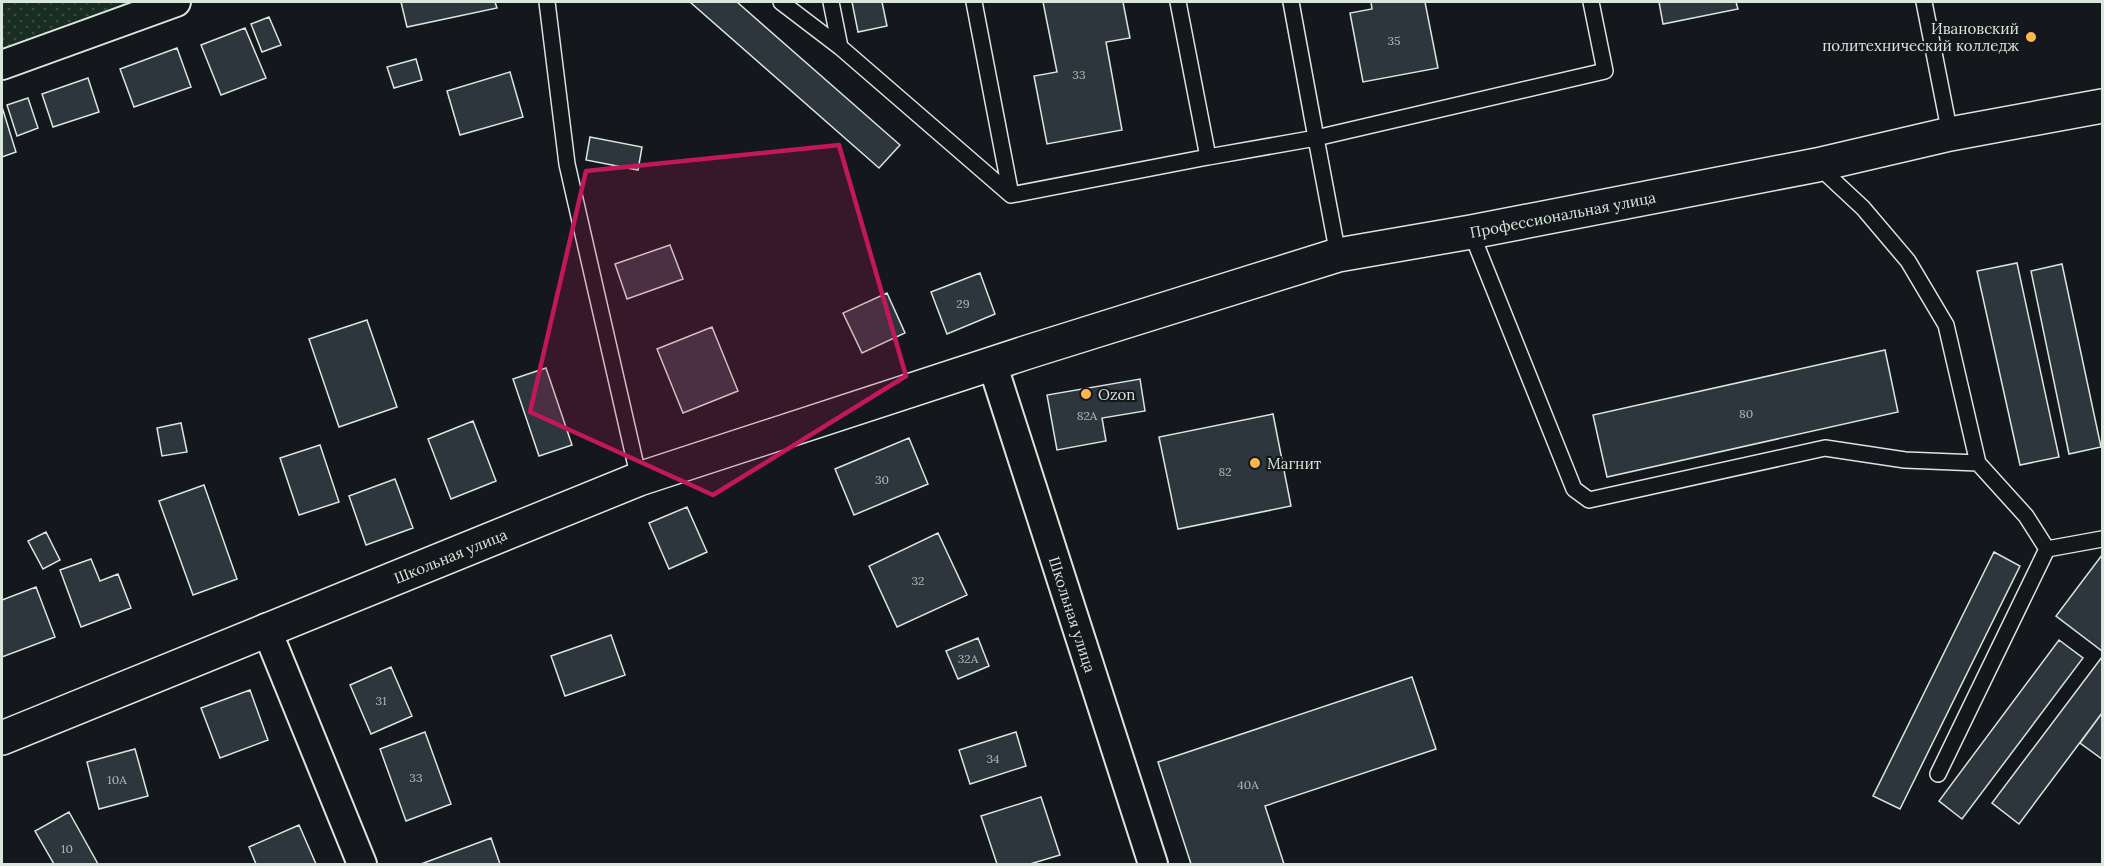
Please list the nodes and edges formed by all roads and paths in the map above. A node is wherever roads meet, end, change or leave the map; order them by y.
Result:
1 (176, 2) edge
2 (547, 2) edge
3 (782, 2) edge
4 (831, 2) edge
5 (974, 2) edge
6 (1178, 2) edge
7 (1291, 2) edge
8 (1591, 2) edge
9 (1924, 2) edge
10 (840, 47) junction
11 (2, 65) edge
12 (2103, 106) edge
13 (1950, 134) junction
14 (1317, 138) junction
15 (1208, 157) junction
16 (1817, 165) junction
17 (1011, 195) junction
18 (1471, 232) junction
19 (1338, 255) junction
20 (992, 363) junction
21 (1978, 463) junction
22 (636, 480) junction
23 (2103, 539) edge
24 (2047, 549) junction
25 (266, 628) junction
26 (2, 738) edge
27 (1938, 774) dead end
28 (362, 864) edge
29 (1153, 864) edge

1 - 11 street
2 - 22 lane
3 - 10 lane
4 - 10 lane
5 - 17 lane
6 - 15 lane
7 - 14 lane
8 - 14 lane
9 - 13 lane
10 - 17 lane
12 - 13 street, Профессиональная улица
13 - 16 street, Профессиональная улица
14 - 15 lane
14 - 19 lane
15 - 17 lane
16 - 18 street, Профессиональная улица
16 - 21 lane
18 - 19 street, Профессиональная улица
18 - 21 lane
19 - 20 street, Профессиональная улица
20 - 22 street, Школьная улица
20 - 29 street, Школьная улица
21 - 24 lane
22 - 25 street, Школьная улица
23 - 24 lane
24 - 27 lane
25 - 26 street, Школьная улица
25 - 28 street

